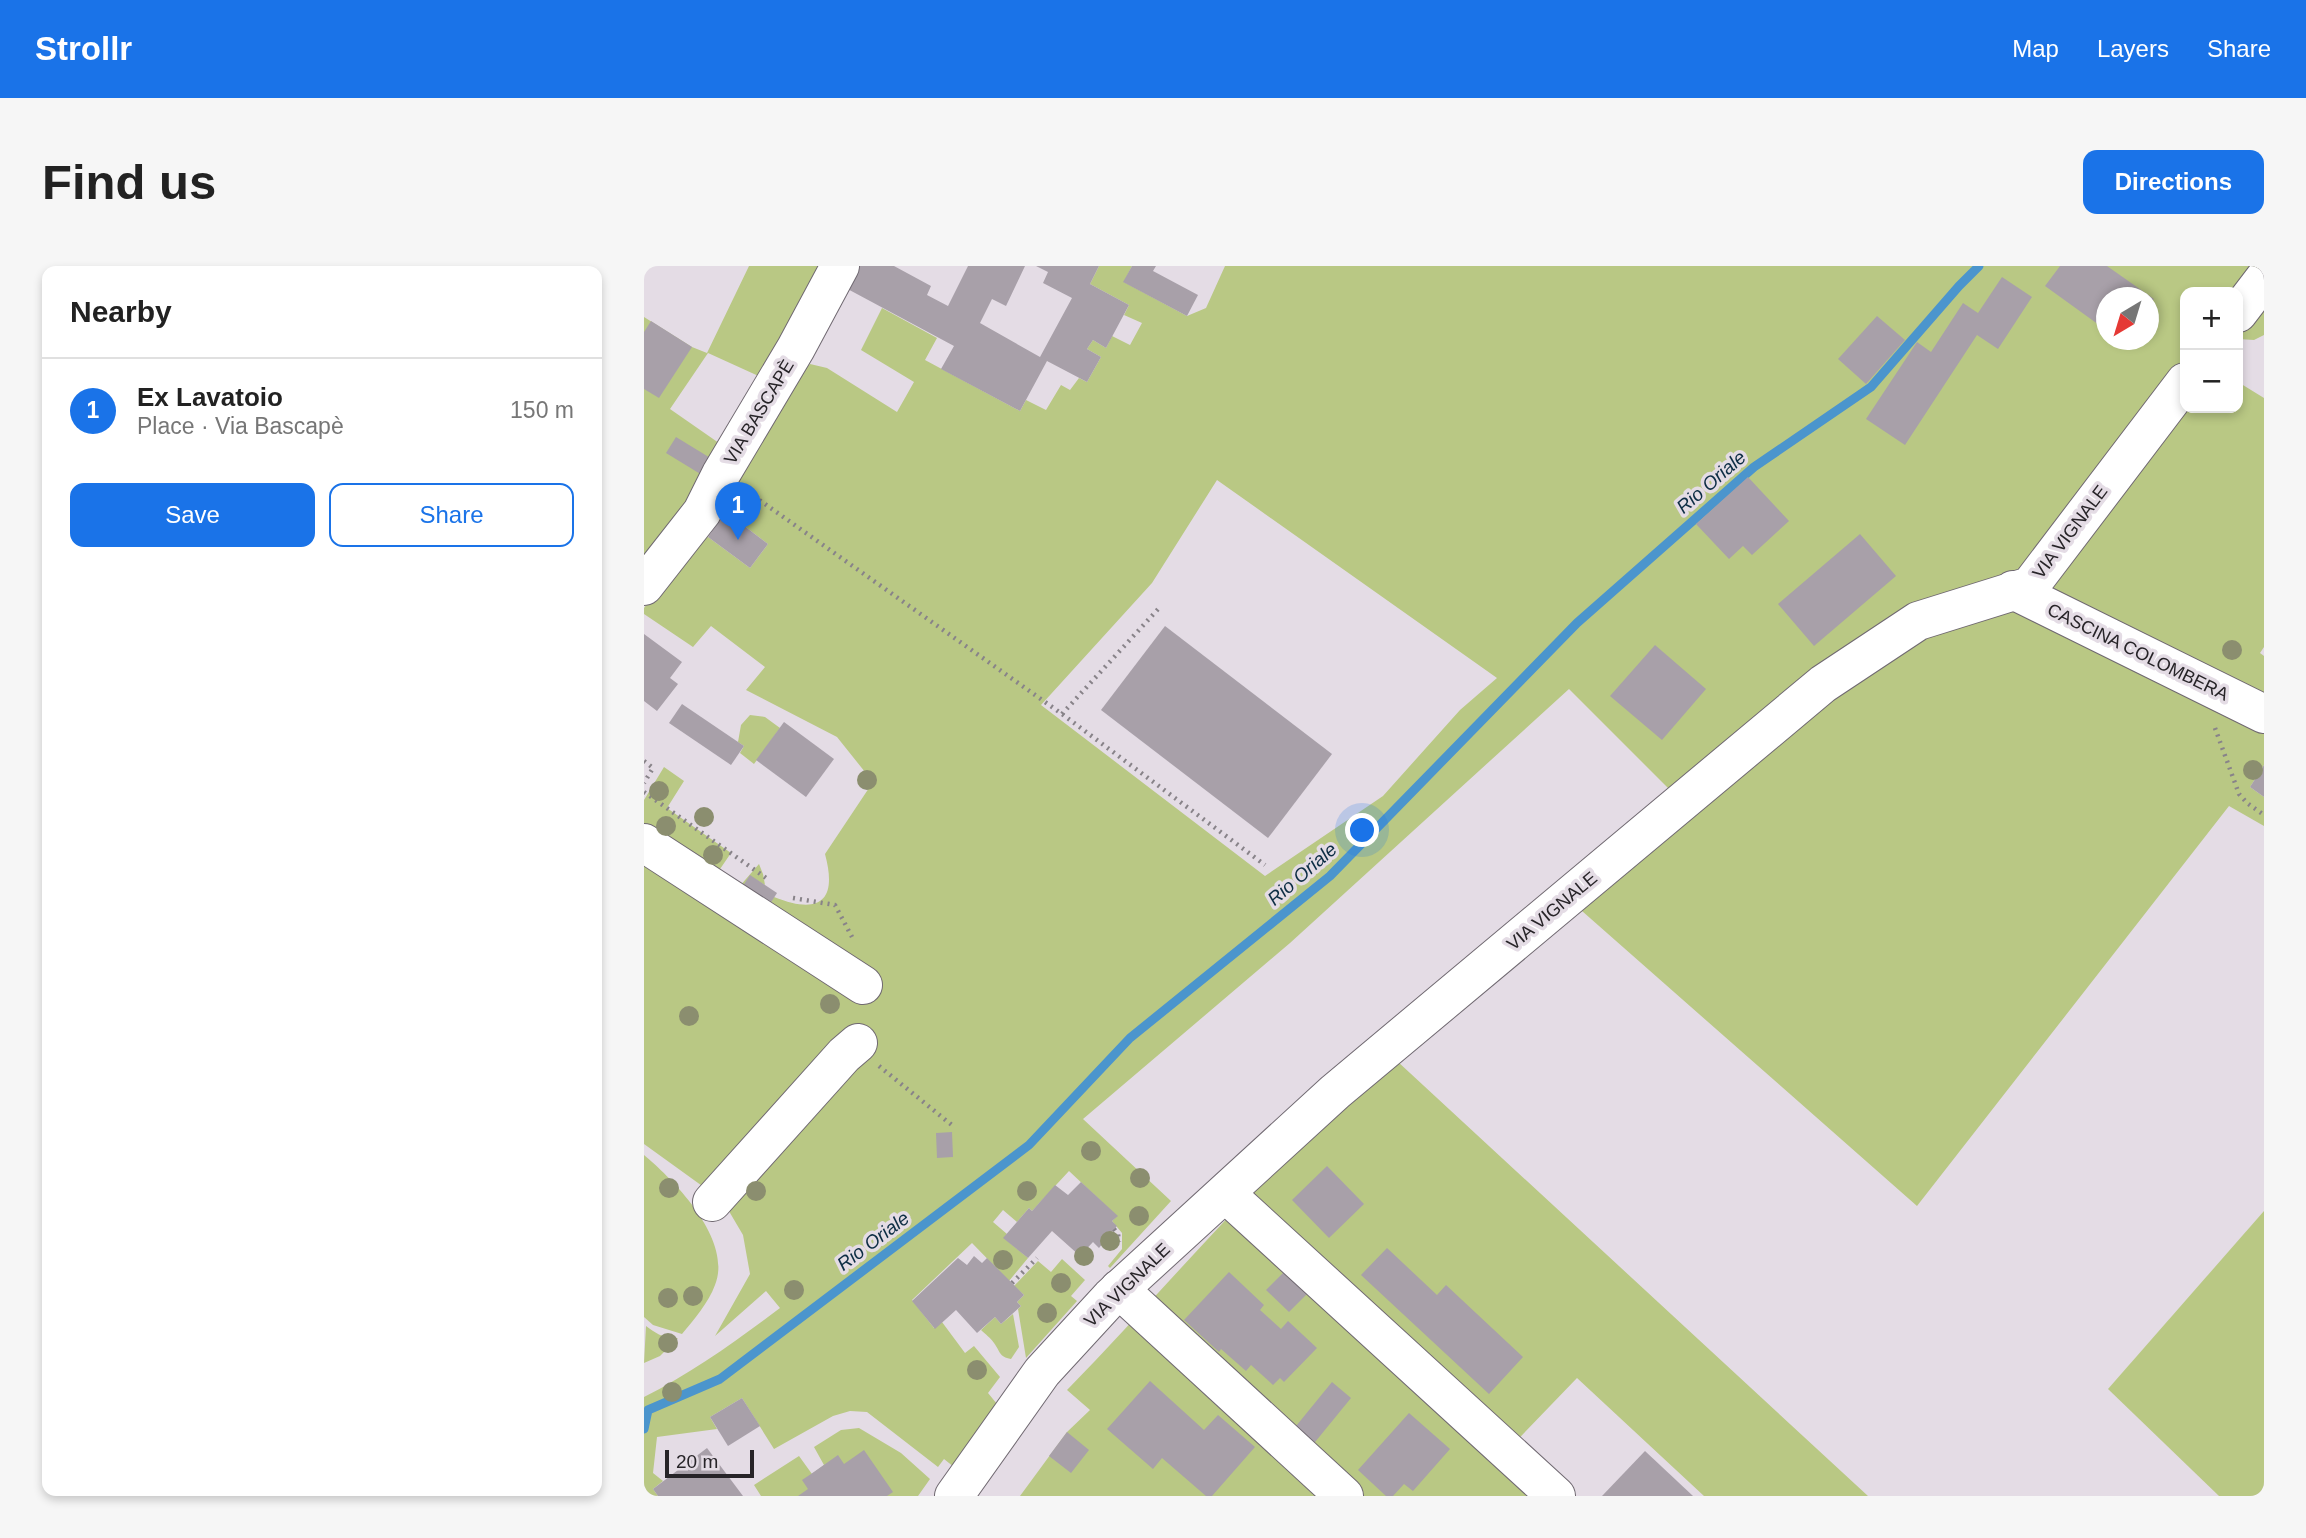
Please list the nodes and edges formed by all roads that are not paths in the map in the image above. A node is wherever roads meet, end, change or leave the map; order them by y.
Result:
1 (840, 266) edge
2 (2264, 279) edge
3 (2243, 306) edge
4 (2180, 389) edge
5 (644, 586) edge
6 (2012, 590) junction
7 (2264, 714) edge
8 (644, 843) edge
9 (863, 985) dead end
10 (858, 1043) dead end
11 (1226, 1194) junction
12 (712, 1202) dead end
13 (1119, 1289) junction
14 (954, 1496) edge
15 (1344, 1496) edge
16 (1556, 1496) edge

1 - 5 street, VIA BASCAPÈ
2 - 3 street
4 - 6 street, VIA VIGNALE
6 - 7 street, CASCINA COLOMBERA
6 - 11 street, VIA VIGNALE
8 - 9 street
10 - 12 street
11 - 13 street, VIA VIGNALE
11 - 16 street
13 - 14 street, VIA VIGNALE
13 - 15 street

